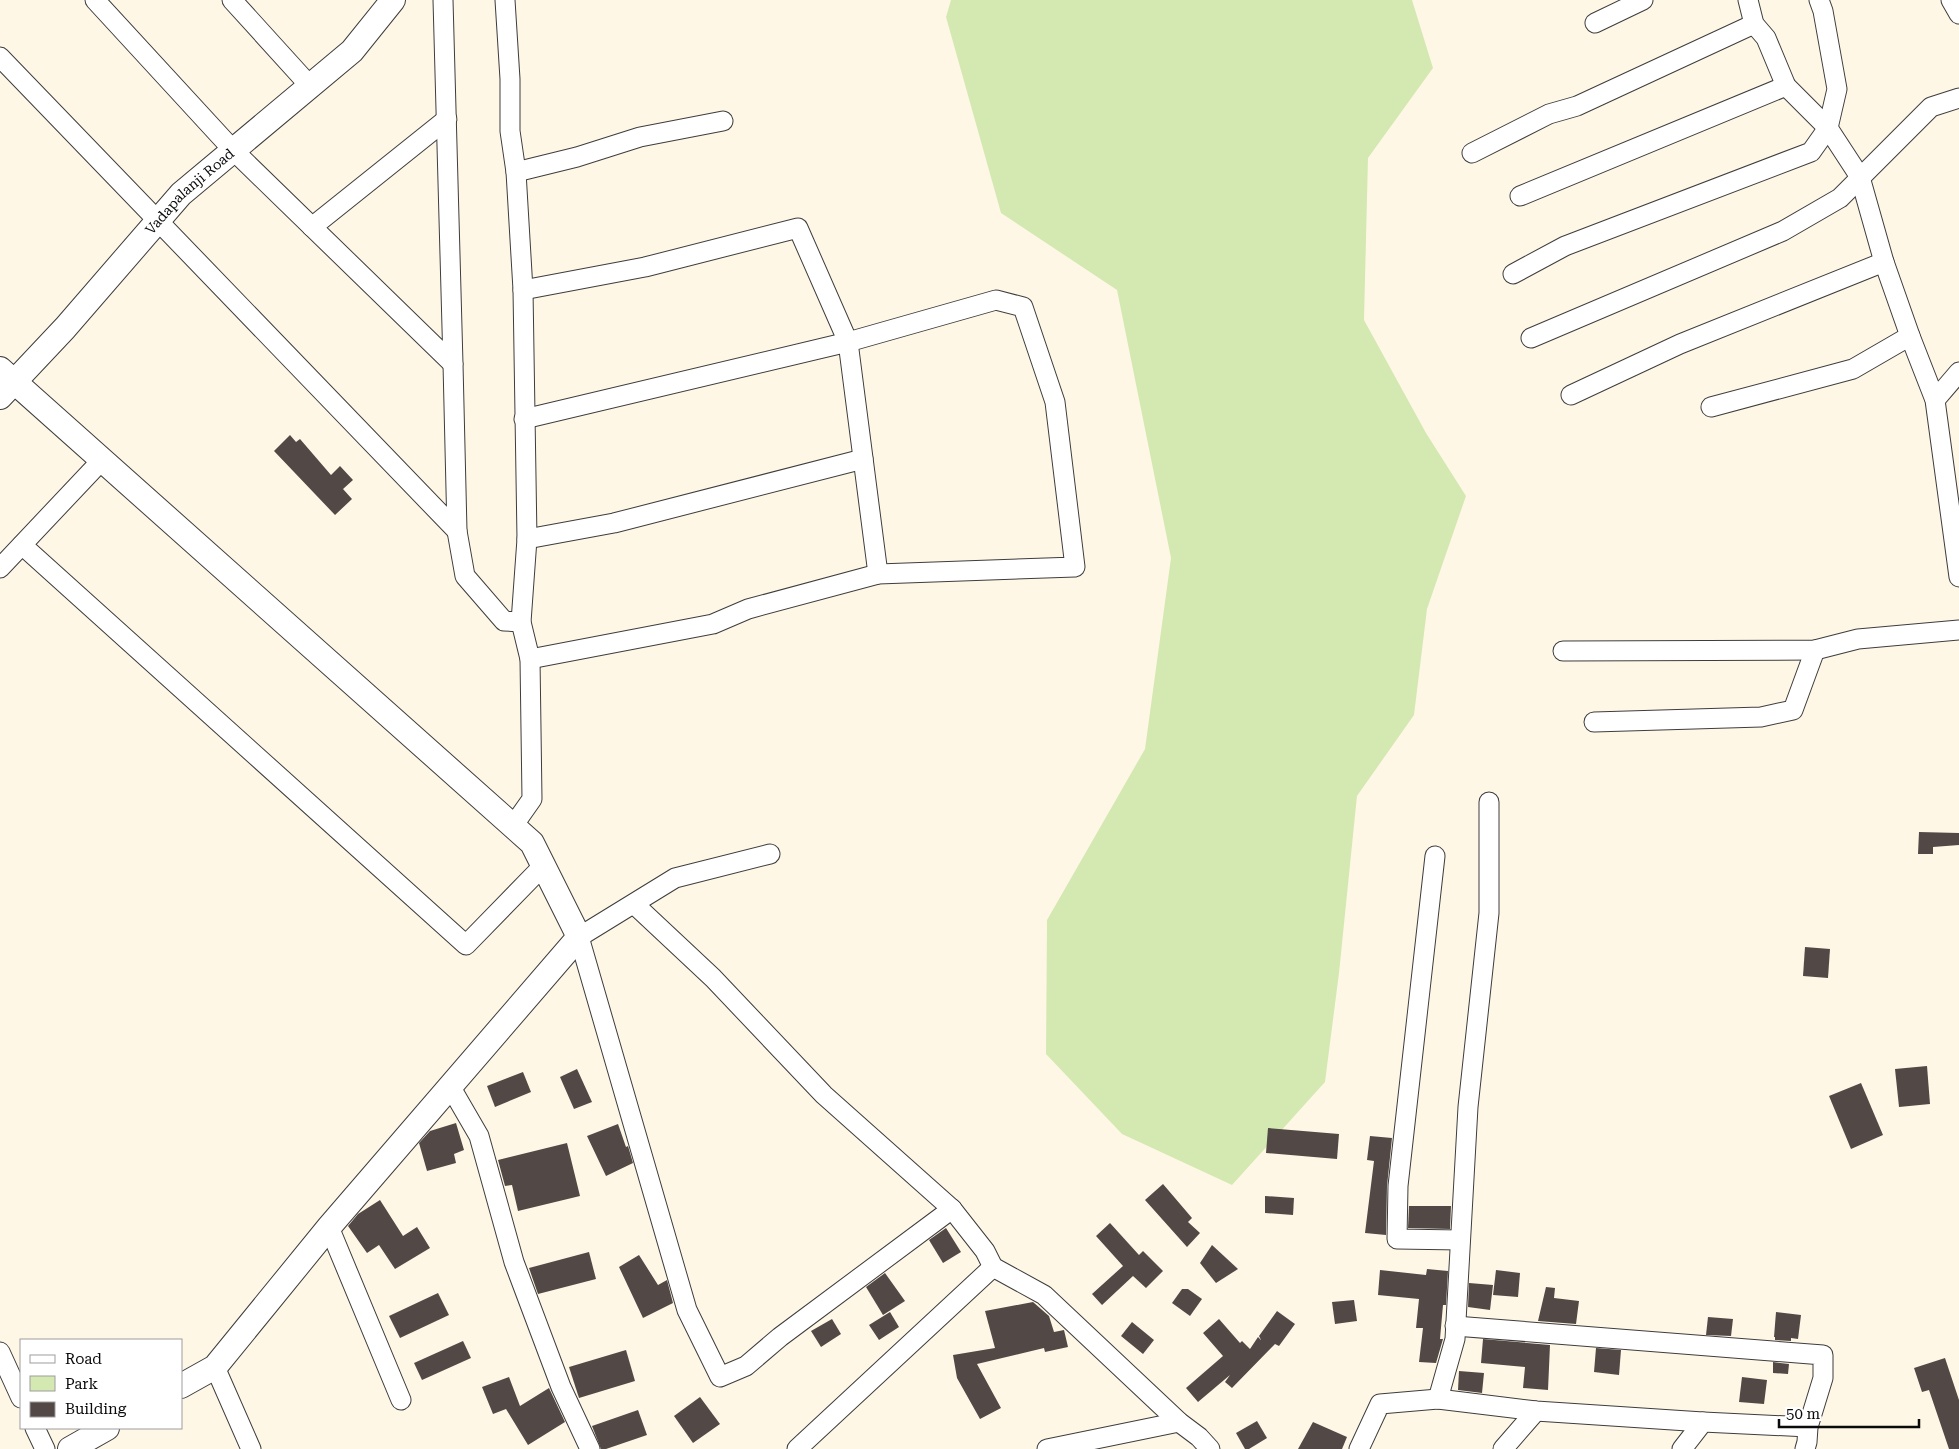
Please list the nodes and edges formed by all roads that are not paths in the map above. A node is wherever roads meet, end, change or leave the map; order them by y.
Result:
1 (95, 0) edge
2 (232, 0) edge
3 (443, 0) edge
4 (505, 0) edge
5 (1643, 0) edge
6 (1748, 0) edge
7 (1818, 0) edge
8 (1951, 0) edge
9 (384, 3) edge
10 (1959, 14) edge
11 (1595, 23) dead end
12 (1754, 24) junction
13 (0, 57) edge
14 (310, 86) junction
15 (1786, 86) junction
16 (1959, 98) edge
17 (446, 119) junction
18 (723, 121) dead end
19 (1828, 128) junction
20 (233, 150) junction
21 (1472, 154) dead end
22 (516, 172) junction
23 (1860, 177) junction
24 (1520, 196) dead end
25 (158, 220) junction
26 (312, 227) junction
27 (1884, 262) junction
28 (1513, 274) dead end
29 (523, 290) junction
30 (1910, 336) junction
31 (1531, 338) dead end
32 (848, 342) junction
33 (454, 364) junction
34 (1959, 372) edge
35 (5, 383) edge
36 (1571, 395) dead end
37 (1935, 400) junction
38 (1711, 407) dead end
39 (524, 418) junction
40 (863, 459) junction
41 (102, 460) junction
42 (457, 531) junction
43 (527, 539) junction
44 (22, 545) junction
45 (0, 568) edge
46 (878, 574) junction
47 (1959, 577) edge
48 (521, 622) junction
49 (1959, 630) edge
50 (1815, 650) junction
51 (1562, 651) dead end
52 (530, 659) junction
53 (1594, 722) dead end
54 (1489, 802) dead end
55 (513, 826) junction
56 (770, 854) dead end
57 (1435, 856) dead end
58 (543, 866) junction
59 (634, 904) junction
60 (580, 937) junction
61 (450, 1086) junction
62 (952, 1209) junction
63 (329, 1227) junction
64 (1460, 1240) junction
65 (993, 1267) junction
66 (1455, 1326) junction
67 (0, 1352) edge
68 (215, 1367) junction
69 (182, 1385) edge
70 (20, 1396) edge
71 (1438, 1399) junction
72 (400, 1400) dead end
73 (1536, 1411) junction
74 (1179, 1422) junction
75 (1703, 1422) junction
76 (1808, 1427) junction
77 (35, 1429) edge
78 (106, 1429) edge
79 (80, 1446) edge
80 (45, 1449) edge
81 (251, 1449) edge
82 (590, 1449) edge
83 (797, 1449) edge
84 (1047, 1449) edge
85 (1210, 1449) edge
86 (1359, 1449) edge
87 (1503, 1449) edge
88 (1682, 1449) edge
89 (1805, 1449) edge

1 - 20 street
2 - 14 street
3 - 17 street
4 - 22 street
5 - 11 street
6 - 12 street
7 - 19 street
8 - 10 street
9 - 14 street, Vadapalanji Road
12 - 15 street
12 - 21 street
13 - 25 street
14 - 20 street, Vadapalanji Road
15 - 19 street
15 - 24 street
16 - 23 street
17 - 26 street
17 - 33 street
18 - 22 street
19 - 23 street
19 - 28 street
20 - 25 street, Vadapalanji Road
20 - 26 street
22 - 29 street
23 - 27 street
23 - 31 street
25 - 35 street, Vadapalanji Road
25 - 42 street
26 - 33 street
27 - 30 street
27 - 36 street
29 - 32 street
29 - 39 street
30 - 37 street
30 - 38 street
32 - 39 street
32 - 40 street
32 - 46 street
33 - 42 street
34 - 37 street
35 - 41 street
37 - 47 street
39 - 43 street
40 - 43 street
40 - 46 street
41 - 44 street
41 - 55 street
42 - 48 street
43 - 48 street
44 - 45 street
44 - 58 street
46 - 52 street
48 - 52 street
49 - 50 street
50 - 51 street
50 - 53 street
52 - 55 street
54 - 64 street
55 - 58 street
56 - 59 street
57 - 64 street
58 - 60 street
59 - 60 street
59 - 62 street
60 - 61 street
60 - 62 street
61 - 63 street
61 - 82 street
62 - 65 street
63 - 68 street
63 - 72 street
64 - 66 street
65 - 74 street
65 - 83 street
66 - 71 street
66 - 76 street
67 - 70 street
68 - 69 street
68 - 81 street
71 - 73 street
71 - 86 street
73 - 75 street
73 - 87 street
74 - 84 street
74 - 85 street
75 - 76 street
75 - 88 street
76 - 89 street
77 - 80 street
78 - 79 street

